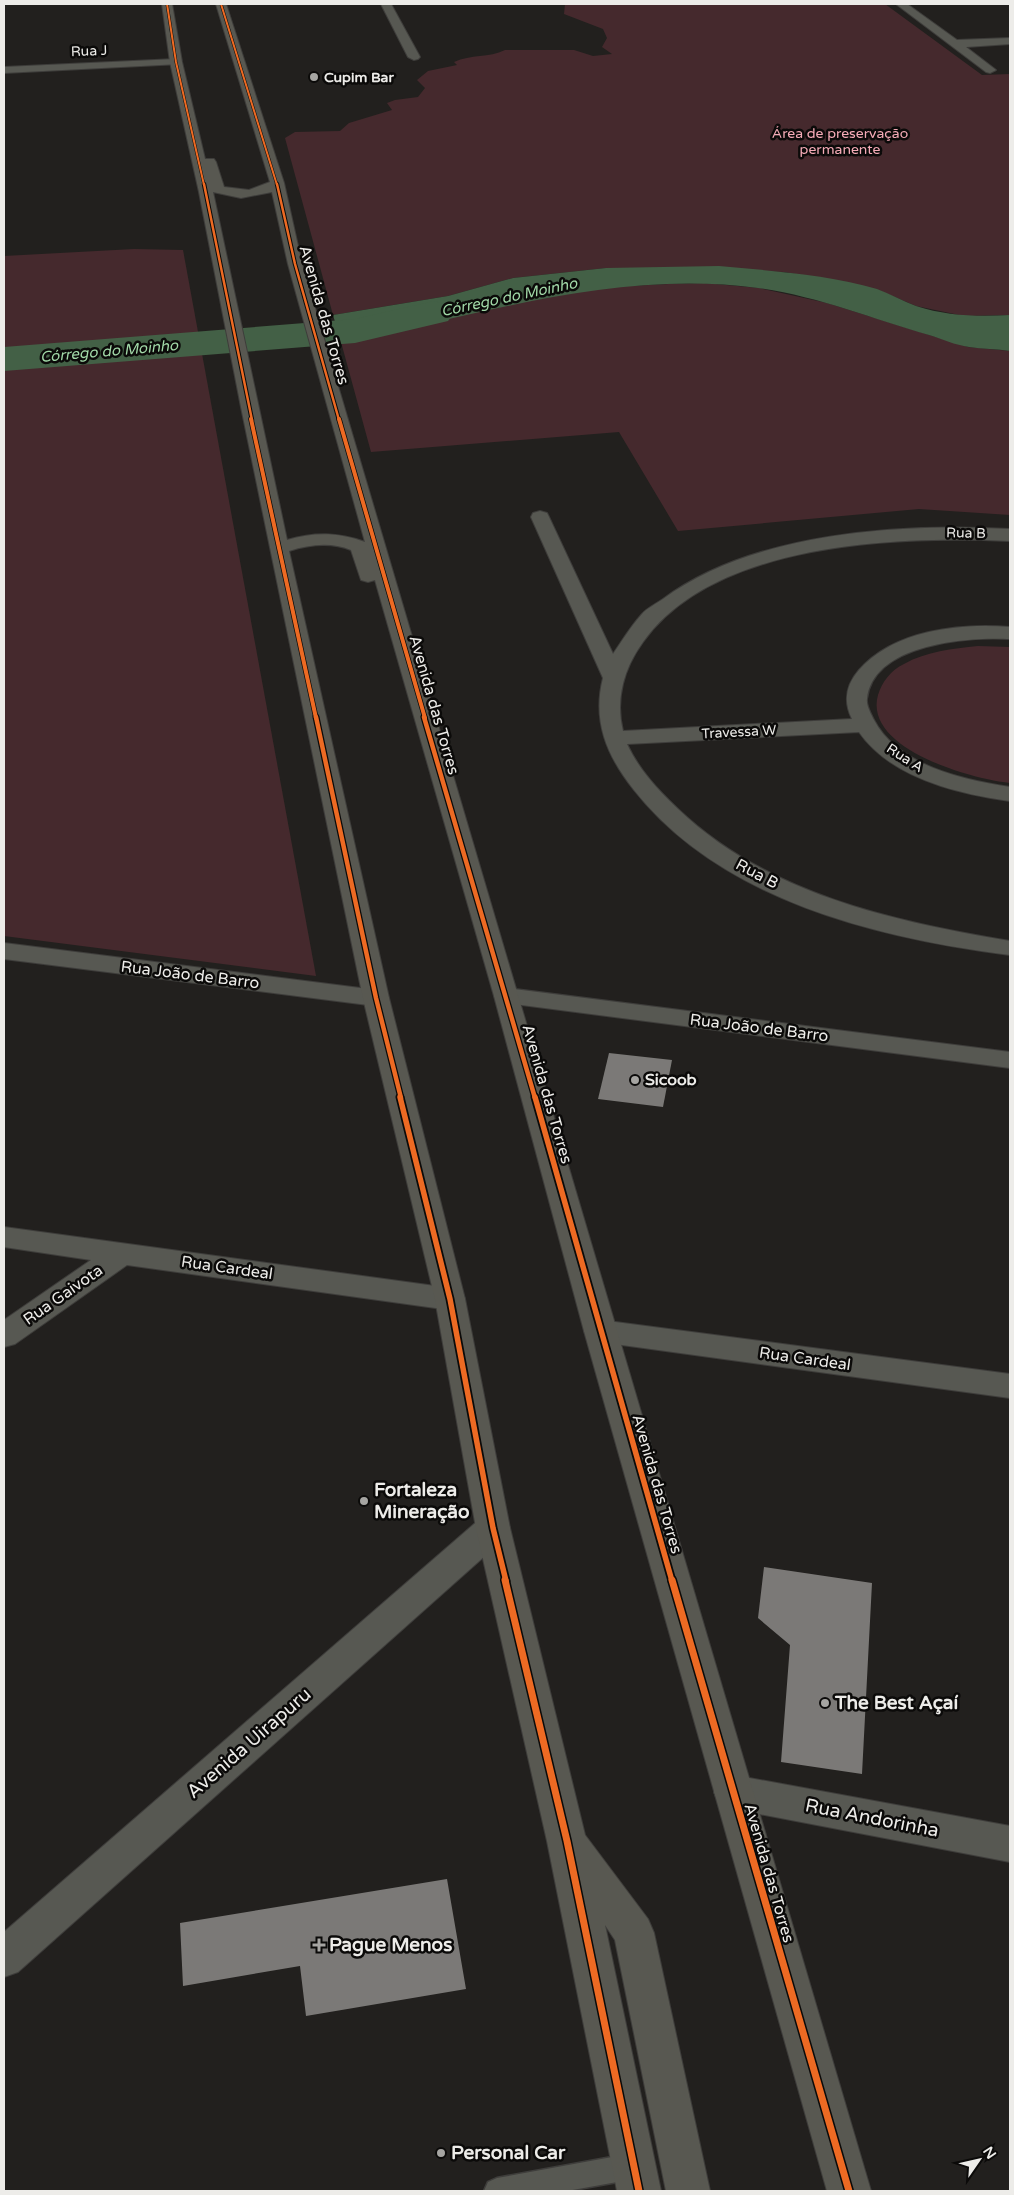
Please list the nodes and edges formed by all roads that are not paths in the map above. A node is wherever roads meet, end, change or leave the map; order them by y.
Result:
1 (166, 4) edge
2 (221, 4) edge
3 (386, 4) edge
4 (901, 4) edge
5 (1010, 41) edge
6 (954, 44) junction
7 (414, 57) dead end
8 (176, 62) junction
9 (4, 70) edge
10 (990, 70) dead end
11 (192, 130) junction
12 (277, 183) junction
13 (540, 517) dead end
14 (1010, 535) edge
15 (280, 548) junction
16 (1010, 633) edge
17 (612, 676) junction
18 (425, 720) junction
19 (864, 725) junction
20 (614, 738) junction
21 (1010, 794) edge
22 (1010, 948) edge
23 (4, 951) edge
24 (507, 996) junction
25 (376, 998) junction
26 (1010, 1060) edge
27 (4, 1237) edge
28 (122, 1253) junction
29 (450, 1299) junction
30 (600, 1331) junction
31 (4, 1336) edge
32 (1010, 1386) edge
33 (493, 1528) junction
34 (733, 1792) junction
35 (567, 1841) junction
36 (1010, 1844) edge
37 (4, 1958) edge
38 (636, 2179) edge
39 (497, 2191) edge
40 (688, 2191) edge
41 (849, 2191) edge

1 - 8 main road
2 - 12 main road, Avenida das Torres
3 - 7 street
4 - 6 street
5 - 6 street
6 - 10 street
8 - 9 street, Rua J
8 - 11 main road
11 - 12 main road
11 - 15 main road
12 - 18 main road, Avenida das Torres
13 - 17 street
14 - 17 street, Rua B
15 - 18 main road
15 - 25 main road
16 - 19 street, Rua A
17 - 20 street, Rua B
18 - 24 main road, Avenida das Torres
19 - 20 street, Travessa W
19 - 21 street, Rua A
20 - 22 street, Rua B
23 - 25 street, Rua João de Barro
24 - 26 street, Rua João de Barro
24 - 30 main road, Avenida das Torres
25 - 29 main road
27 - 28 street, Rua Cardeal
28 - 29 street, Rua Cardeal
28 - 31 street, Rua Gaivota
29 - 33 main road
30 - 32 street, Rua Cardeal
30 - 34 main road, Avenida das Torres
33 - 35 main road
33 - 37 street, Avenida Uirapuru
34 - 36 street, Rua Andorinha
34 - 41 main road, Avenida das Torres
35 - 38 main road
35 - 40 main road
38 - 39 lane

